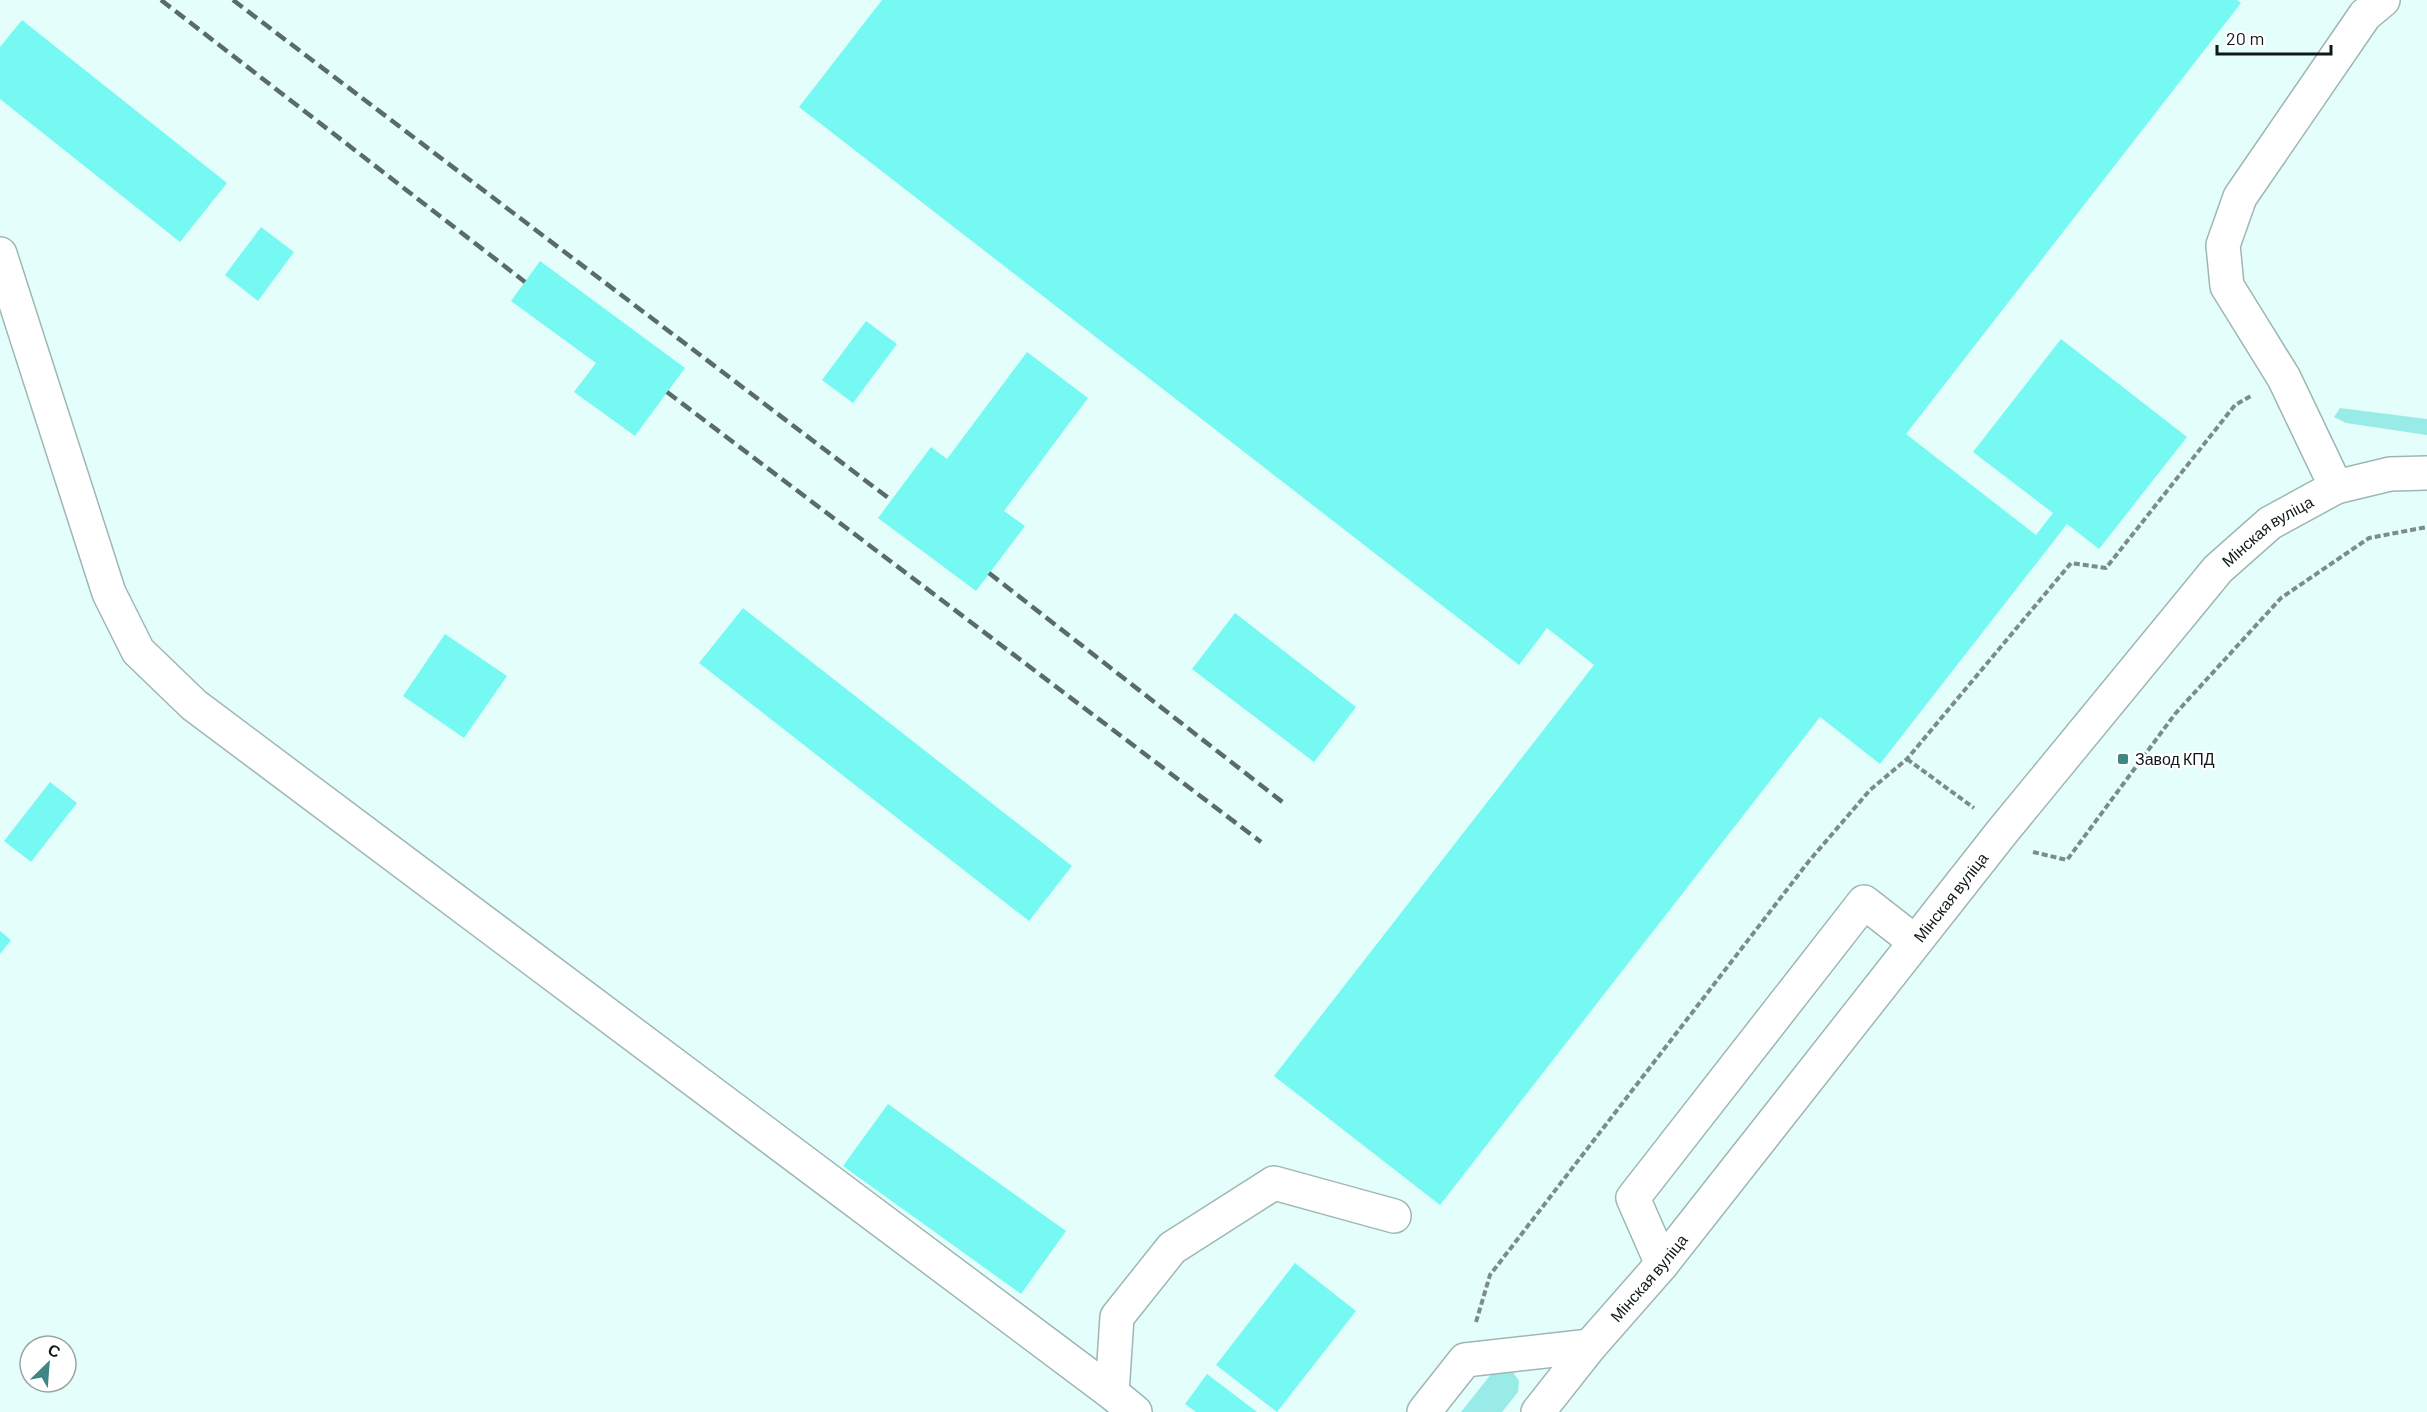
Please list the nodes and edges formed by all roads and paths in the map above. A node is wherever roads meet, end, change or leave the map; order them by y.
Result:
1 (2383, 0) edge
2 (0, 254) edge
3 (2284, 378) junction
4 (2427, 473) edge
5 (2336, 487) junction
6 (2427, 527) edge
7 (1907, 759) junction
8 (1974, 809) dead end
9 (2023, 849) dead end
10 (1914, 941) junction
11 (1394, 1216) dead end
12 (1662, 1264) junction
13 (1590, 1346) junction
14 (1465, 1360) junction
15 (1124, 1402) edge
16 (1425, 1412) edge
17 (1539, 1412) edge

1 - 3 main road
2 - 15 main road
3 - 5 main road
3 - 7 path
4 - 5 main road, Мінская вуліца
5 - 10 main road, Мінская вуліца
6 - 9 path
7 - 8 path
7 - 14 path
10 - 12 main road, Мінская вуліца
10 - 12 main road
11 - 15 main road
12 - 13 main road, Мінская вуліца
13 - 14 main road
13 - 17 main road, Мінская вуліца
14 - 16 main road

